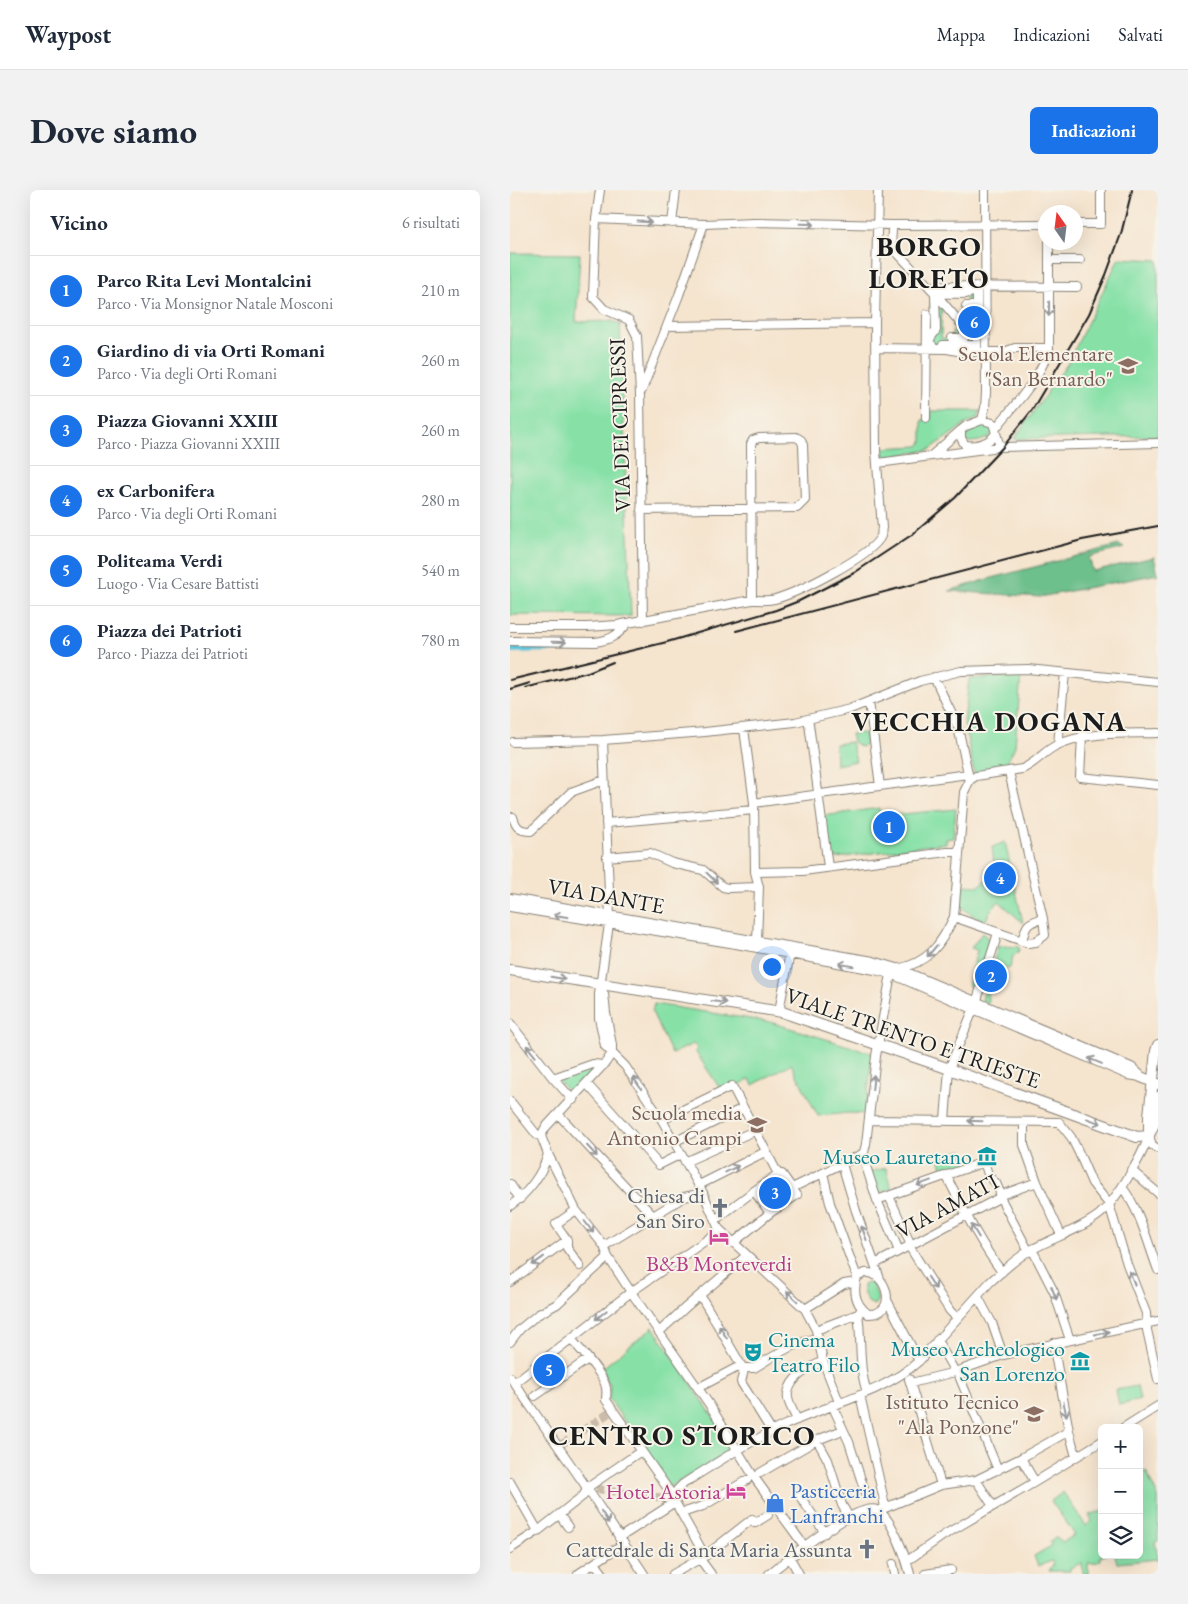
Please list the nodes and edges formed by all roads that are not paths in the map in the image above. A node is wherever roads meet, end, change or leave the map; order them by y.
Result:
1 (600, 190) edge
2 (676, 190) edge
3 (878, 190) edge
4 (985, 190) edge
5 (1101, 191) edge
6 (596, 219) junction
7 (672, 223) junction
8 (704, 224) junction
9 (1038, 224) edge
10 (1083, 224) edge
11 (876, 225) junction
12 (986, 226) junction
13 (892, 230) dead end
14 (1049, 250) edge
15 (1049, 260) junction
16 (1080, 260) dead end
17 (986, 286) junction
18 (1049, 287) junction
19 (1077, 287) dead end
20 (977, 289) junction
21 (938, 290) junction
22 (966, 306) dead end
23 (977, 306) junction
24 (938, 319) junction
25 (875, 324) junction
26 (667, 326) junction
27 (986, 337) junction
28 (952, 338) dead end
29 (977, 338) junction
30 (876, 348) junction
31 (1048, 348) junction
32 (926, 349) junction
33 (986, 352) junction
34 (640, 394) junction
35 (985, 408) junction
36 (926, 418) dead end
37 (982, 420) junction
38 (995, 428) junction
39 (962, 430) junction
40 (1158, 443) edge
41 (972, 446) junction
42 (1000, 447) junction
43 (930, 456) junction
44 (878, 463) junction
45 (751, 509) junction
46 (641, 510) junction
47 (752, 600) junction
48 (643, 621) junction
49 (627, 624) junction
50 (510, 627) edge
51 (510, 641) edge
52 (1065, 673) junction
53 (934, 677) junction
54 (1158, 682) edge
55 (869, 702) junction
56 (809, 724) dead end
57 (744, 729) junction
58 (1158, 733) edge
59 (1082, 736) junction
60 (603, 740) junction
61 (513, 742) dead end
62 (1058, 744) junction
63 (1009, 772) junction
64 (969, 777) junction
65 (604, 780) junction
66 (1158, 785) edge
67 (880, 786) junction
68 (819, 794) junction
69 (754, 806) junction
70 (513, 817) dead end
71 (606, 823) junction
72 (959, 852) junction
73 (607, 857) junction
74 (828, 867) junction
75 (755, 872) junction
76 (759, 887) junction
77 (510, 899) edge
78 (510, 907) edge
79 (954, 916) junction
80 (1043, 919) junction
81 (609, 920) junction
82 (696, 931) junction
83 (998, 933) junction
84 (686, 936) junction
85 (726, 936) junction
86 (757, 941) junction
87 (1022, 941) junction
88 (736, 944) junction
89 (783, 953) junction
90 (822, 953) junction
91 (793, 955) junction
92 (809, 958) junction
93 (510, 970) edge
94 (894, 972) junction
95 (600, 985) junction
96 (975, 1006) junction
97 (778, 1011) junction
98 (1022, 1022) junction
99 (1009, 1024) junction
100 (511, 1028) edge
101 (879, 1044) junction
102 (1158, 1045) edge
103 (612, 1053) junction
104 (604, 1065) junction
105 (949, 1069) junction
106 (1141, 1077) junction
107 (553, 1078) junction
108 (1155, 1083) edge
109 (587, 1084) junction
110 (1158, 1097) edge
111 (573, 1100) junction
112 (510, 1101) edge
113 (743, 1108) junction
114 (1065, 1110) junction
115 (559, 1115) junction
116 (662, 1120) junction
117 (869, 1120) junction
118 (945, 1120) junction
119 (1024, 1122) junction
120 (1059, 1122) junction
121 (1158, 1130) edge
122 (754, 1131) junction
123 (541, 1136) junction
124 (1149, 1136) junction
125 (674, 1142) junction
126 (1158, 1149) edge
127 (765, 1152) junction
128 (548, 1154) junction
129 (681, 1154) junction
130 (862, 1154) junction
131 (685, 1162) junction
132 (842, 1164) junction
133 (1131, 1170) junction
134 (822, 1173) junction
135 (778, 1174) junction
136 (946, 1175) junction
137 (1037, 1182) junction
138 (510, 1184) edge
139 (1122, 1187) junction
140 (792, 1188) junction
141 (701, 1189) junction
142 (754, 1191) junction
143 (1158, 1193) edge
144 (888, 1196) junction
145 (1000, 1196) junction
146 (520, 1199) junction
147 (877, 1200) junction
148 (1109, 1204) junction
149 (510, 1206) edge
150 (576, 1210) junction
151 (770, 1213) junction
152 (966, 1215) junction
153 (654, 1217) junction
154 (715, 1220) junction
155 (719, 1229) junction
156 (1061, 1235) junction
157 (567, 1240) junction
158 (733, 1243) junction
159 (604, 1246) junction
160 (909, 1246) junction
161 (1030, 1250) junction
162 (899, 1251) junction
163 (748, 1255) junction
164 (608, 1257) junction
165 (875, 1264) junction
166 (580, 1266) dead end
167 (1158, 1270) edge
168 (1002, 1272) junction
169 (880, 1279) junction
170 (856, 1280) junction
171 (510, 1282) edge
172 (631, 1292) junction
173 (700, 1295) junction
174 (978, 1296) junction
175 (886, 1300) junction
176 (805, 1309) junction
177 (860, 1312) junction
178 (957, 1318) junction
179 (1158, 1322) edge
180 (1146, 1324) junction
181 (659, 1332) junction
182 (817, 1333) junction
183 (571, 1339) junction
184 (936, 1340) junction
185 (1070, 1340) junction
186 (510, 1342) edge
187 (1053, 1344) junction
188 (1156, 1353) edge
189 (1003, 1355) junction
190 (588, 1359) junction
191 (824, 1361) junction
192 (919, 1361) junction
193 (744, 1370) junction
194 (906, 1372) junction
195 (956, 1372) junction
196 (1158, 1378) edge
197 (512, 1383) edge
198 (911, 1383) junction
199 (698, 1388) junction
200 (863, 1394) junction
201 (531, 1399) junction
202 (836, 1404) junction
203 (1158, 1406) edge
204 (797, 1420) junction
205 (1129, 1424) edge
206 (842, 1430) junction
207 (1069, 1431) junction
208 (772, 1432) junction
209 (817, 1440) junction
210 (1098, 1443) edge
211 (739, 1450) junction
212 (641, 1451) junction
213 (1076, 1457) junction
214 (1021, 1458) junction
215 (998, 1470) junction
216 (754, 1476) junction
217 (976, 1480) junction
218 (510, 1482) edge
219 (1035, 1482) junction
220 (941, 1485) junction
221 (587, 1488) junction
222 (596, 1488) tunnel mouth
223 (799, 1495) dead end
224 (665, 1498) tunnel mouth
225 (675, 1501) junction
226 (875, 1504) junction
227 (992, 1506) junction
228 (773, 1512) junction
229 (682, 1513) junction
230 (560, 1514) junction
231 (847, 1515) junction
232 (568, 1527) dead end
233 (824, 1530) junction
234 (538, 1531) junction
235 (621, 1541) junction
236 (808, 1544) junction
237 (510, 1548) edge
238 (702, 1557) junction
239 (906, 1558) junction
240 (787, 1560) junction
241 (595, 1563) junction
242 (892, 1564) dead end
243 (951, 1570) dead end
244 (578, 1574) edge
245 (603, 1574) edge
246 (644, 1574) edge
247 (673, 1574) edge
248 (711, 1574) edge
249 (769, 1574) edge
250 (799, 1574) edge
251 (895, 1574) edge
252 (910, 1574) edge
253 (925, 1574) edge

1 - 6 street, VIA DEI CIPRESSI
2 - 7 street
3 - 11 street
4 - 12 street
5 - 10 street
6 -> 7 street
6 - 34 street, VIA DEI CIPRESSI
7 - 8 street
8 -> 11 street
8 - 26 street
9 - 12 street
11 - 12 street
11 - 25 street
12 - 17 street
13 - 21 street
14 - 15 street
15 - 16 street
15 - 18 street
17 - 18 street
17 - 20 street
17 - 27 street
18 - 19 street
18 -> 31 street
20 - 21 street
20 - 23 street
21 - 24 street
21 - 29 street
22 - 23 street
23 - 29 street
24 - 29 street
24 - 32 street
25 - 26 street
25 - 30 street
26 - 34 street
27 - 29 street
27 - 33 street
28 - 29 street
29 - 32 street
29 - 33 street
30 - 32 street
30 - 44 street
31 - 33 street
31 - 38 street
32 - 36 street
33 - 35 street
34 - 46 street, VIA DEI CIPRESSI
35 - 37 street
35 - 38 street
37 - 38 street
37 - 39 street
38 - 41 street
38 - 42 street
39 - 41 street
39 - 43 street
40 - 42 street
41 - 43 street
42 - 43 street
43 - 44 street
44 - 47 street
45 - 45 street
45 - 46 street
45 - 47 street
46 - 48 street, VIA DEI CIPRESSI
47 - 48 street
48 - 49 street
49 - 50 street
51 -> 49 street
52 - 53 street
52 - 54 street
52 - 62 street
53 - 55 street
53 - 64 street
55 - 57 street
55 - 67 street
56 - 68 street
57 - 60 street
57 - 69 street
58 - 59 street
59 - 62 street
59 - 66 street
60 - 61 street
60 - 65 street
62 - 63 street
63 - 64 street
63 - 80 street
64 - 67 street
64 - 72 street
65 - 70 street
65 - 71 street
67 - 68 street
68 - 69 street
68 - 74 street
69 - 71 street
69 - 75 street
71 - 73 street
72 - 74 street
72 - 79 street
73 -> 76 street
73 - 81 street
74 - 75 street
75 - 76 street
76 - 86 street
77 - 81 main road, VIA DANTE
81 -> 78 street, VIA DANTE
79 - 83 street
79 -> 94 street
80 - 87 street
80 - 87 street
81 - 82 main road, VIA DANTE
81 - 84 street, VIA DANTE
81 - 95 street
82 - 84 street, VIA DANTE
82 - 85 main road, VIA DANTE
83 - 87 street
83 - 96 street
84 - 88 street, VIA DANTE
85 - 86 main road, VIA DANTE
85 - 88 street, VIA DANTE
86 - 90 main road, VIA DANTE
88 - 89 street, VIA DANTE
89 - 91 street, VIA DANTE
89 - 97 street
90 - 92 street
90 - 94 main road, VIA DANTE
91 - 92 street, VIA DANTE
91 - 97 street
94 -> 92 street, VIA DANTE
93 -> 95 main road, VIALE TRENTO E TRIESTE
94 - 96 main road, VIA DANTE
94 - 101 street
95 -> 97 main road, VIALE TRENTO E TRIESTE
95 - 103 street
96 - 98 main road, VIA DANTE
96 - 99 street, VIA DANTE
96 - 105 street
97 - 101 main road, VIALE TRENTO E TRIESTE
98 - 99 street
98 - 106 main road, VIA DANTE
106 -> 99 street, VIA DANTE
107 -> 100 street
101 - 105 main road, VIALE TRENTO E TRIESTE
117 -> 101 street
102 - 108 main road
103 - 104 street
116 -> 103 street
104 - 107 street
104 - 109 street
105 - 114 main road, VIALE TRENTO E TRIESTE
105 - 118 street
106 - 108 main road, VIA DANTE
107 - 111 street
108 - 124 main road
109 - 111 street
109 - 129 street
110 - 124 main road
111 - 115 street
112 - 123 street
113 - 116 street
113 - 122 street
113 - 125 street
114 - 120 street
114 -> 124 main road, VIALE TRENTO E TRIESTE
115 - 123 street
115 -> 153 street
116 - 125 street
117 - 118 street, VIALE TRENTO E TRIESTE
117 - 130 street
119 -> 118 street, VIALE TRENTO E TRIESTE
119 - 120 street, VIALE TRENTO E TRIESTE
119 - 137 street
120 - 148 street
121 - 124 main road
122 - 127 street
122 - 131 street
123 - 128 street
124 - 126 street
124 - 133 street
125 - 129 street
127 - 135 street
141 -> 127 street
128 - 146 street
128 - 150 street
129 - 131 street
130 - 132 street
130 - 147 street
131 - 141 street
132 - 134 street
165 -> 132 street
133 - 139 street
133 - 143 street
134 - 140 street
134 - 170 street
135 - 140 street
135 - 142 street
136 -> 144 street
136 - 145 street
136 - 152 street
137 - 145 street, VIA AMATI
137 - 156 street
138 - 146 street
139 - 148 street
139 - 167 street
140 - 151 street
141 - 153 street
141 - 154 street
142 - 151 street
142 - 154 street
144 - 147 street
144 - 160 street
145 - 152 street, VIA AMATI
145 - 161 street
146 - 149 street
147 - 162 street
148 - 156 street
180 -> 148 street
150 - 157 street
150 -> 159 street
151 - 158 street
152 - 160 street, VIA AMATI
168 -> 152 street
153 - 159 street
154 - 155 street
155 - 158 street
155 - 172 street
156 - 161 street
157 - 166 street
157 -> 171 street
158 - 163 street
159 - 164 street
160 - 162 street, VIA AMATI
160 -> 178 street
161 - 168 street
161 -> 185 street
162 - 165 street, VIA AMATI
163 - 173 street
176 -> 163 street
164 - 172 street
164 - 186 street
165 - 169 street
168 - 174 street
169 - 170 street
169 - 175 street
170 - 176 street
170 - 177 street
172 - 181 street
172 -> 183 street
173 - 181 street
193 -> 173 street
174 - 178 street
174 - 189 street
175 - 177 street
175 - 192 street
176 - 182 street
177 - 182 street
177 - 200 street
178 - 184 street
179 - 180 street
185 -> 180 street
180 - 188 street
181 - 199 street
182 - 191 street
182 - 193 street
183 - 190 street
183 - 197 street
184 - 192 street
184 - 195 street
185 - 187 street
187 - 189 street
187 -> 207 street
188 - 196 street
189 - 195 street
190 - 201 street
190 - 212 street
191 - 202 street
191 - 204 street
192 - 194 street
193 - 199 street
193 - 208 street
194 - 198 street
194 - 200 street
195 - 198 street
195 - 215 street
197 - 201 street
198 - 220 street
199 - 211 street
200 - 202 street
200 - 226 street
201 - 221 street
202 - 204 street
202 - 206 street
203 - 205 street
204 - 208 street
206 - 209 street
206 - 226 street
207 - 213 street
207 - 214 street
208 - 211 street
209 - 216 street
209 - 231 street
210 - 213 street
211 - 216 street
211 - 225 street
212 - 221 street
212 - 225 street
213 - 219 street
214 - 215 street
214 - 219 street
215 - 217 street
216 - 228 street
216 - 229 street
217 - 220 street
217 - 227 street
218 - 234 street
219 - 227 street
220 - 226 street
221 - 222 street
221 - 230 street
221 -> 235 street
223 - 233 street
224 - 225 street
225 - 229 street
225 - 235 street
226 - 231 street
226 - 239 street
227 - 239 street
228 - 236 street
228 - 238 street
229 - 238 street
230 - 232 street
230 - 234 street
231 - 233 street
233 - 236 street
234 - 237 street
235 - 241 street
235 - 246 street
236 - 240 street
238 - 247 street
238 - 248 street
239 - 252 street
240 - 249 street
240 - 250 street
241 - 244 street
241 - 245 street
242 - 251 street
243 - 253 street

